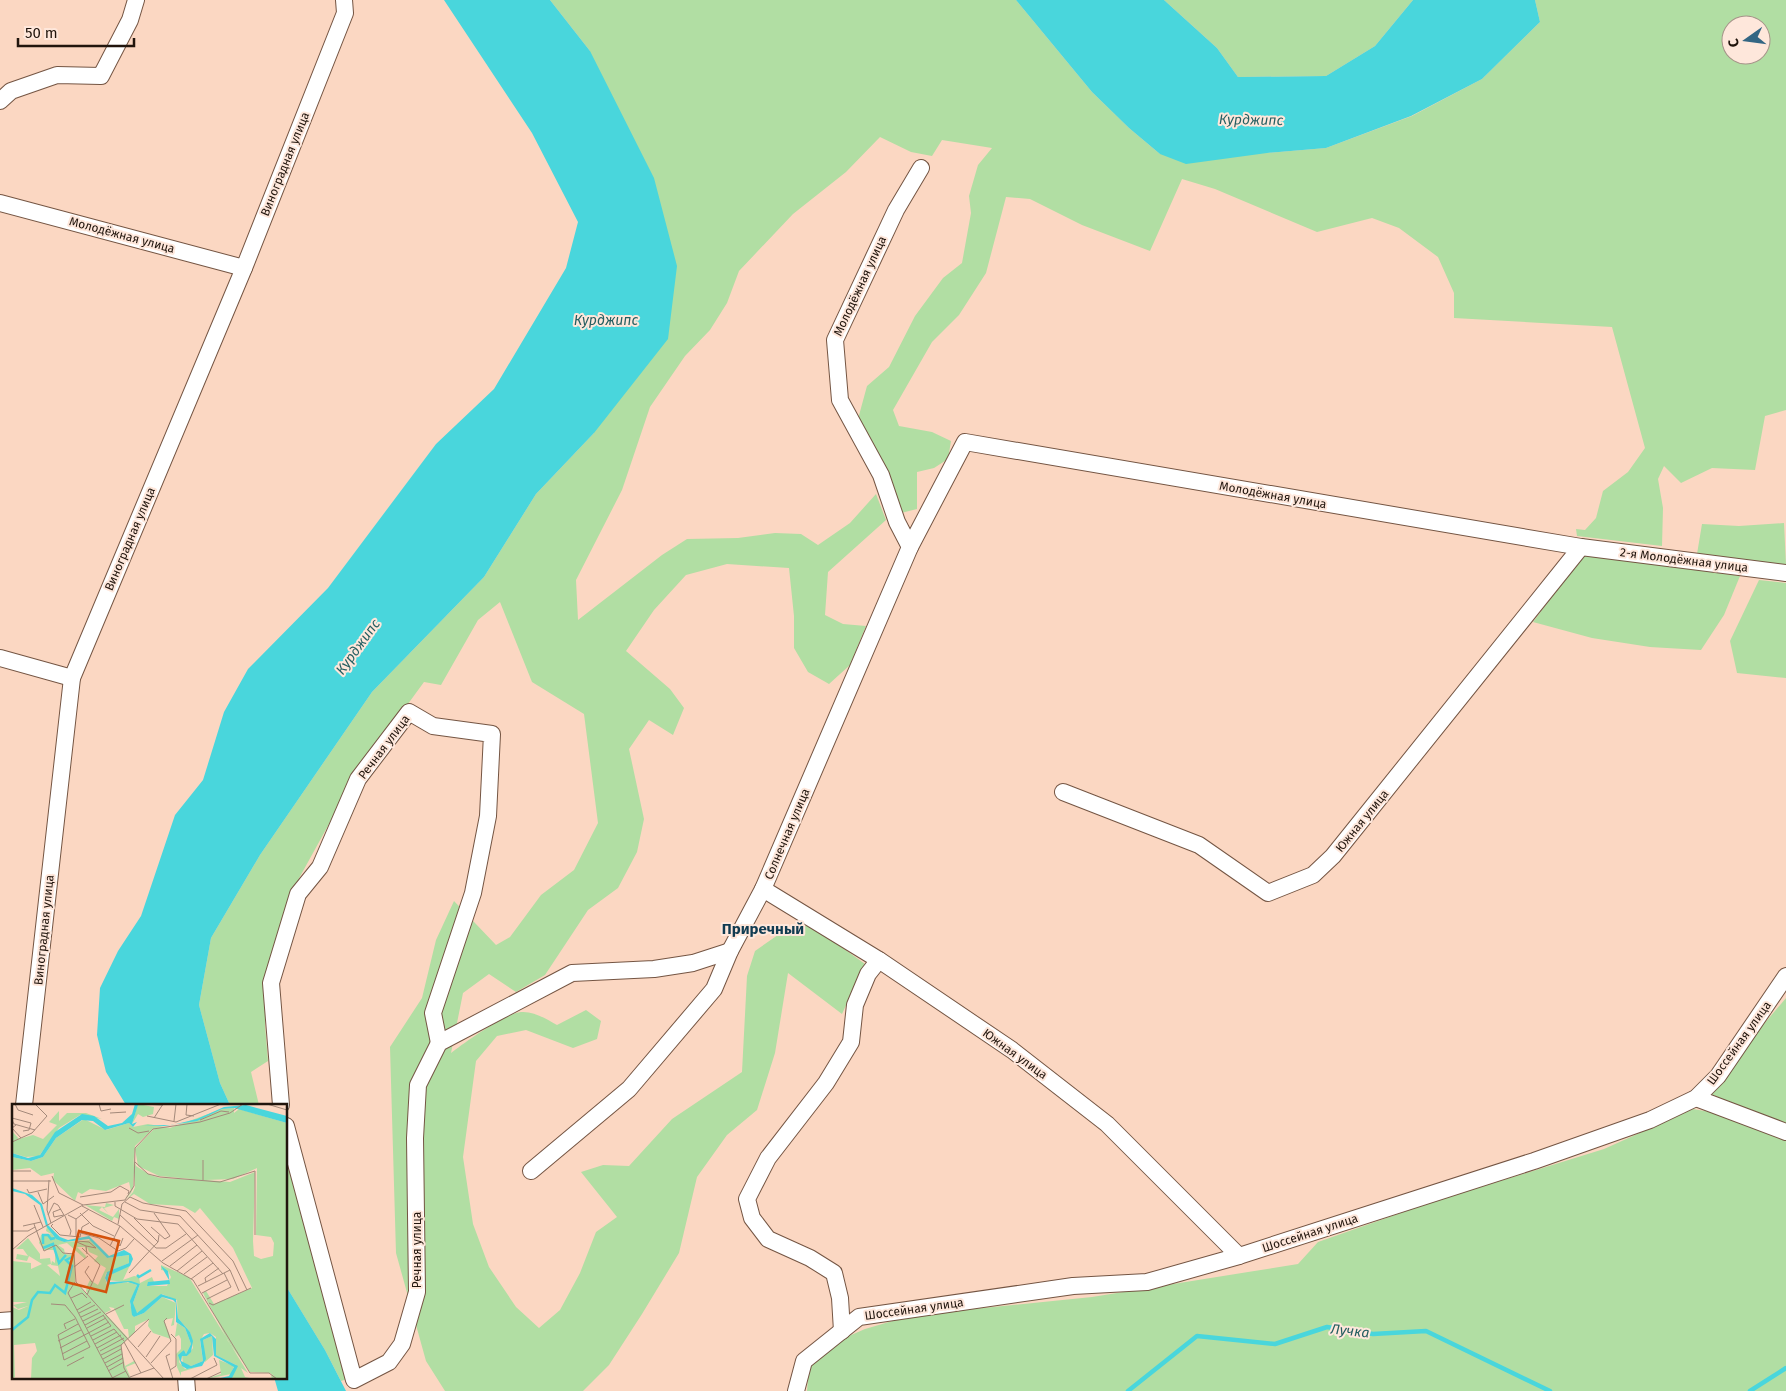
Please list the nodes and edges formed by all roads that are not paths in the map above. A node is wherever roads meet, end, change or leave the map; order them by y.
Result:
1 (136, 0) edge
2 (344, 0) edge
3 (0, 101) edge
4 (921, 168) dead end
5 (0, 203) edge
6 (244, 268) junction
7 (965, 442) joint
8 (910, 546) junction
9 (1581, 547) junction
10 (1786, 573) edge
11 (0, 658) edge
12 (72, 678) junction
13 (1063, 792) dead end
14 (763, 889) junction
15 (730, 951) junction
16 (879, 960) junction
17 (1786, 976) edge
18 (438, 1043) junction
19 (1696, 1098) junction
20 (24, 1104) edge
21 (281, 1104) edge
22 (1786, 1132) edge
23 (288, 1133) edge
24 (531, 1171) dead end
25 (1238, 1256) junction
26 (842, 1331) junction
27 (186, 1378) edge
28 (187, 1391) edge
29 (796, 1391) edge

1 - 3 street
2 - 6 street, Виноградная улица
4 - 8 street, Молодёжная улица
5 - 6 street, Молодёжная улица
6 - 12 street, Виноградная улица
7 - 8 street, Солнечная улица
7 - 9 street, Молодёжная улица
8 - 14 street, Солнечная улица
9 - 10 street, 2-я Молодёжная улица
9 - 13 street, Южная улица
11 - 12 street
12 - 20 street, Виноградная улица
14 - 15 street, Солнечная улица
14 - 16 street, Южная улица
15 - 18 street
15 - 24 street, Солнечная улица
16 - 25 street, Южная улица
16 - 26 street
17 - 19 street, Шоссейная улица
18 - 21 street, Речная улица
18 - 23 street, Речная улица
19 - 22 street
19 - 25 street, Шоссейная улица
25 - 26 street, Шоссейная улица
26 - 29 street, Шоссейная улица
27 - 28 street

